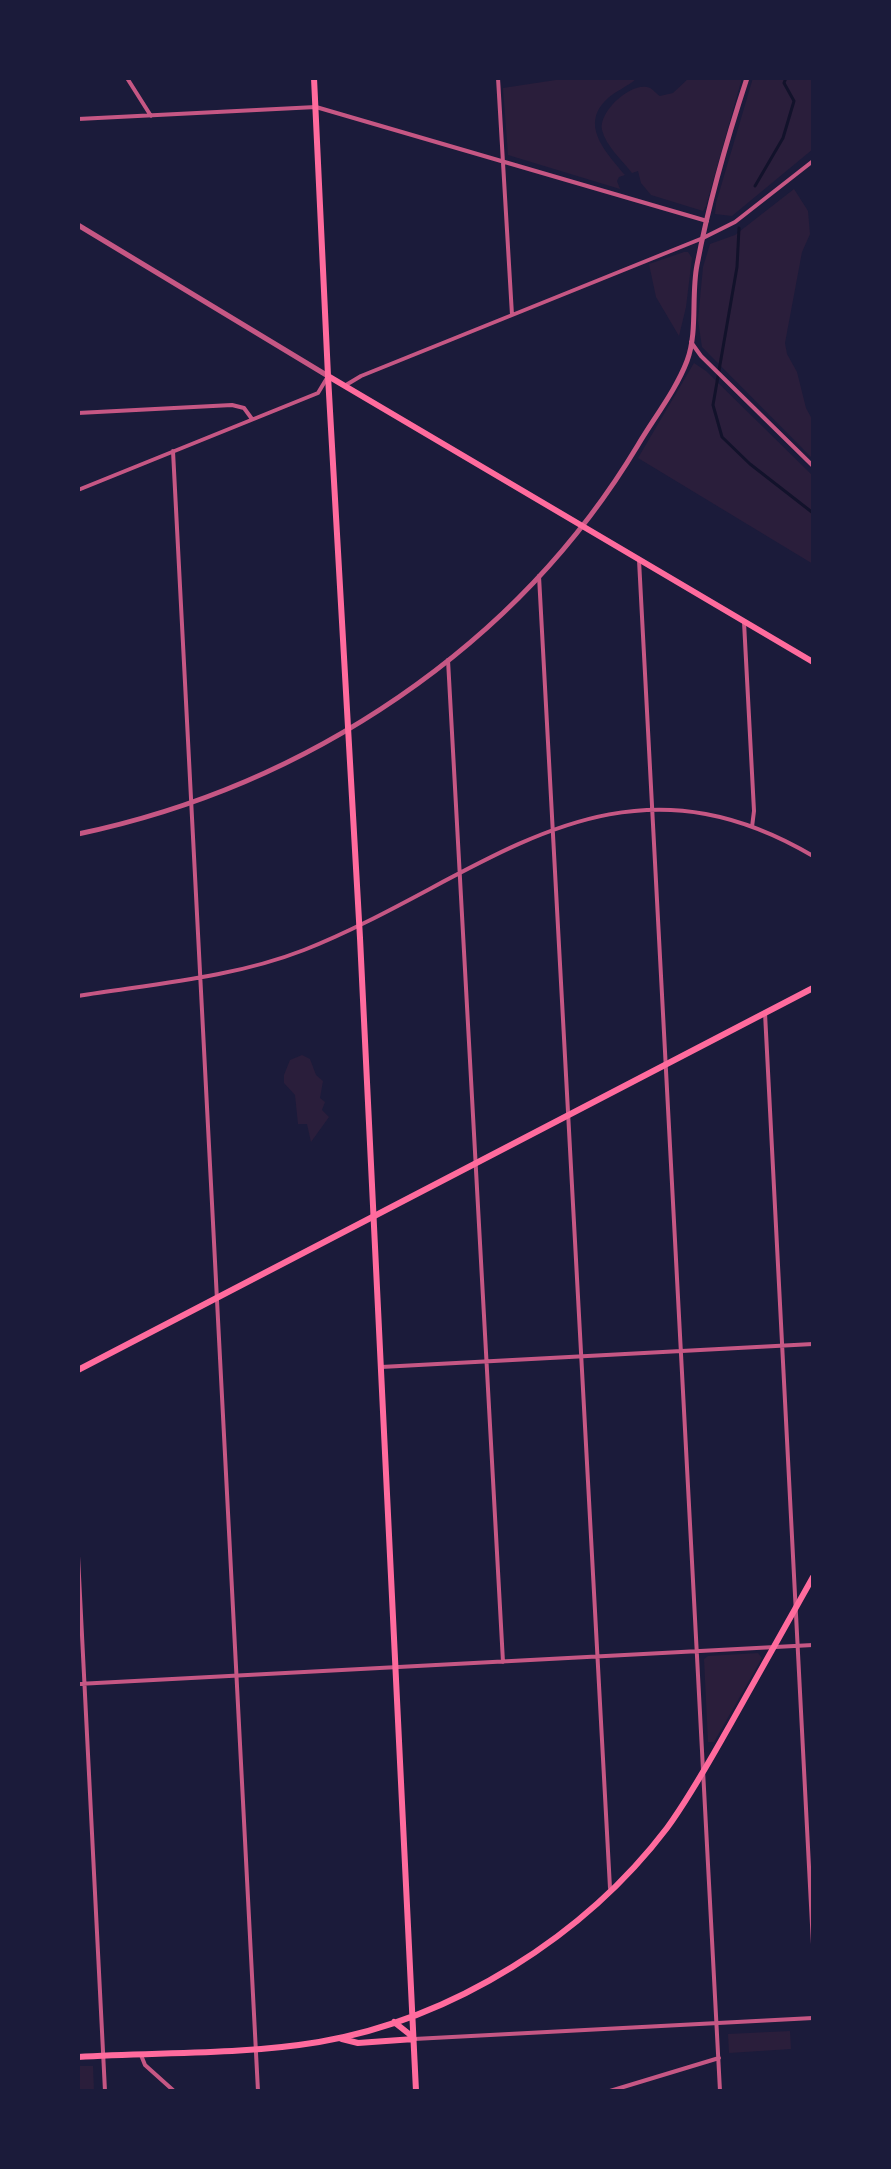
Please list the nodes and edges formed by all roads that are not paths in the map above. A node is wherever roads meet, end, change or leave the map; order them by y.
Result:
1 (127, 78) edge
2 (314, 78) edge
3 (498, 78) edge
4 (747, 78) edge
5 (316, 107) junction
6 (151, 116) junction
7 (78, 119) edge
8 (501, 161) junction
9 (813, 161) edge
10 (708, 221) junction
11 (78, 225) edge
12 (703, 238) junction
13 (512, 315) junction
14 (690, 341) junction
15 (328, 376) junction
16 (345, 385) junction
17 (78, 413) edge
18 (252, 419) junction
19 (173, 451) junction
20 (813, 466) edge
21 (78, 490) edge
22 (583, 526) junction
23 (639, 558) junction
24 (539, 576) junction
25 (744, 621) junction
26 (448, 660) junction
27 (813, 662) edge
28 (348, 729) junction
29 (191, 802) junction
30 (652, 810) junction
31 (752, 827) junction
32 (554, 828) junction
33 (78, 834) edge
34 (813, 856) edge
35 (461, 872) junction
36 (359, 924) junction
37 (201, 976) junction
38 (813, 988) edge
39 (78, 996) edge
40 (765, 1013) junction
41 (666, 1064) junction
42 (569, 1114) junction
43 (477, 1162) junction
44 (374, 1216) junction
45 (218, 1297) junction
46 (813, 1344) edge
47 (782, 1346) junction
48 (681, 1351) junction
49 (582, 1356) junction
50 (487, 1361) junction
51 (381, 1367) junction
52 (78, 1370) edge
53 (78, 1556) edge
54 (813, 1577) edge
55 (796, 1609) junction
56 (813, 1645) edge
57 (798, 1646) junction
58 (774, 1647) junction
59 (697, 1651) junction
60 (598, 1656) junction
61 (503, 1662) junction
62 (397, 1667) junction
63 (238, 1676) junction
64 (78, 1684) edge
65 (85, 1684) junction
66 (704, 1770) junction
67 (611, 1891) junction
68 (813, 1944) edge
69 (413, 2015) junction
70 (813, 2018) edge
71 (394, 2022) junction
72 (717, 2023) junction
73 (338, 2038) junction
74 (414, 2039) junction
75 (256, 2048) junction
76 (141, 2053) junction
77 (103, 2055) junction
78 (78, 2057) edge
79 (719, 2058) junction
80 (105, 2091) edge
81 (174, 2091) edge
82 (258, 2091) edge
83 (416, 2091) edge
84 (610, 2091) edge
85 (720, 2091) edge

1 - 6 street
2 - 5 main road
3 - 8 street
4 - 10 street
5 - 6 street
5 - 8 street
5 - 15 main road
6 - 7 street
8 - 10 street
8 - 13 street
9 - 12 street
10 - 12 street
11 - 15 street
12 - 13 street
12 - 14 street
13 - 16 street
14 - 20 street
14 - 22 street
15 - 16 main road
15 - 18 street
15 - 28 main road
16 - 22 main road
17 - 18 street
18 - 19 street
19 - 21 street
19 - 29 street
22 - 23 main road
22 - 24 street
23 - 25 main road
23 - 30 street
24 - 26 street
24 - 32 street
25 - 27 main road
25 - 31 street
26 - 28 street
26 - 35 street
28 - 29 street
28 - 36 main road
29 - 33 street
29 - 37 street
30 - 31 street
30 - 32 street
30 - 41 street
31 - 34 street
32 - 35 street
32 - 42 street
35 - 36 street
35 - 43 street
36 - 37 street
36 - 44 main road
37 - 39 street
37 - 45 street
38 - 40 main road
40 - 41 main road
40 - 47 street
41 - 42 main road
41 - 48 street
42 - 43 main road
42 - 49 street
43 - 44 main road
43 - 50 street
44 - 45 main road
44 - 51 main road
45 - 52 main road
45 - 63 street
46 - 47 street
47 - 48 street
47 - 55 street
48 - 49 street
48 - 59 street
49 - 50 street
49 - 60 street
50 - 51 street
50 - 61 street
51 - 62 main road
53 - 65 street
54 - 55 main road
55 - 57 street
55 - 58 main road
56 - 57 street
57 - 58 street
57 - 68 street
58 - 59 street
58 - 66 main road
59 - 60 street
59 - 66 street
60 - 61 street
60 - 67 street
61 - 62 street
62 - 63 street
62 - 69 main road
63 - 65 street
63 - 75 street
64 - 65 street
65 - 77 street
66 - 67 main road
66 - 72 street
67 - 69 main road
69 - 71 main road
69 - 74 main road
70 - 72 street
71 - 73 main road
71 - 74 main road
72 - 74 street
72 - 79 street
73 - 74 main road
73 - 75 main road
74 - 83 main road
75 - 76 main road
75 - 82 street
76 - 77 main road
76 - 81 street
77 - 78 main road
77 - 80 street
79 - 84 street
79 - 85 street

